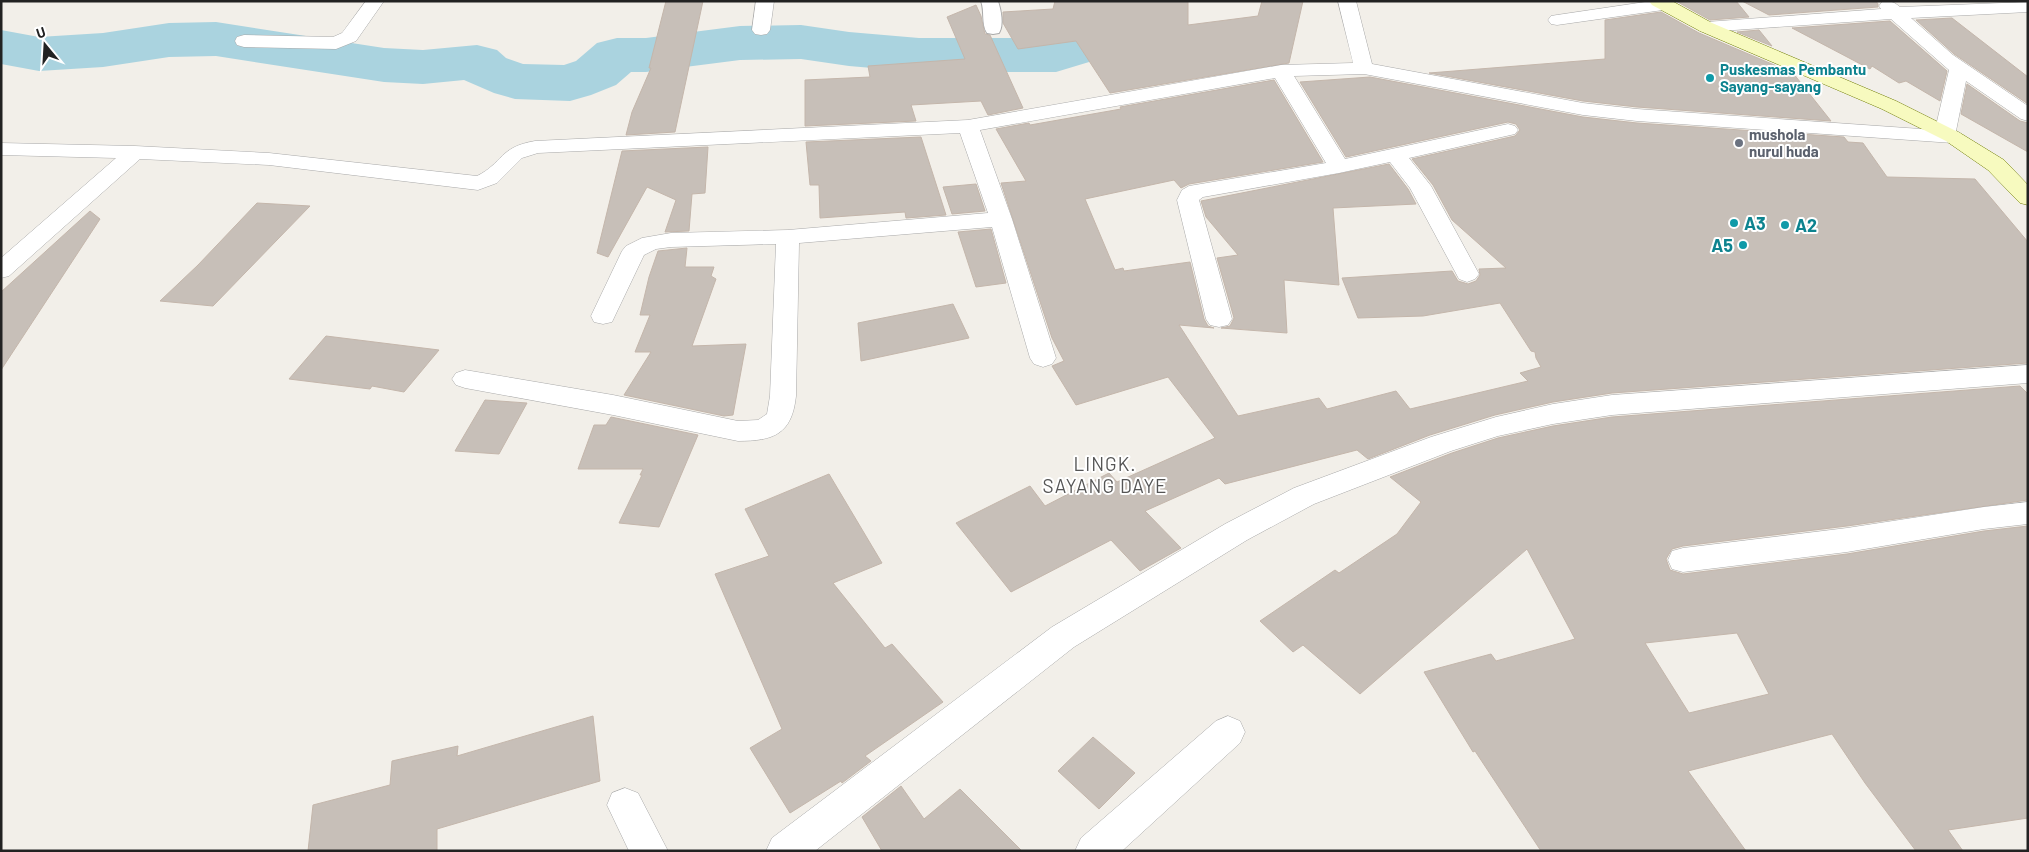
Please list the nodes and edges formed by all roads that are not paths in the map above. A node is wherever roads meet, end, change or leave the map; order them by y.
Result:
1 (375, 1) edge
2 (765, 1) edge
3 (989, 1) edge
4 (1347, 1) edge
5 (1660, 3) edge
6 (1889, 7) edge
7 (2028, 7) edge
8 (1556, 20) dead end
9 (1706, 27) junction
10 (994, 29) dead end
11 (761, 30) dead end
12 (244, 41) dead end
13 (1364, 68) junction
14 (1959, 68) junction
15 (1281, 71) junction
16 (2028, 115) edge
17 (968, 126) junction
18 (1508, 130) dead end
19 (1944, 133) junction
20 (4, 151) edge
21 (135, 152) junction
22 (1395, 155) junction
23 (1339, 167) junction
24 (2028, 198) edge
25 (1001, 219) junction
26 (788, 237) junction
27 (1, 271) edge
28 (1467, 274) dead end
29 (603, 316) dead end
30 (1219, 319) dead end
31 (1044, 358) dead end
32 (2028, 374) edge
33 (465, 379) dead end
34 (2028, 513) edge
35 (1683, 560) dead end
36 (1228, 732) dead end
37 (625, 805) dead end
38 (649, 851) edge
39 (785, 851) edge
40 (1094, 851) edge

1 - 12 street
2 - 11 street
3 - 10 lane
4 - 13 street
5 - 8 street
5 - 9 main road
6 - 7 street
6 - 9 street
6 - 14 street
9 - 19 main road
13 - 15 street
13 - 19 street
14 - 16 street
14 - 19 street
15 - 17 street
15 - 23 street
17 - 21 street
17 - 25 street
18 - 22 street
19 - 24 main road
20 - 21 street
21 - 27 street
22 - 23 street
22 - 28 street
23 - 30 street
25 - 26 street
25 - 31 street
26 - 29 street
26 - 33 street
32 - 39 street
34 - 35 street
36 - 40 street
37 - 38 street

